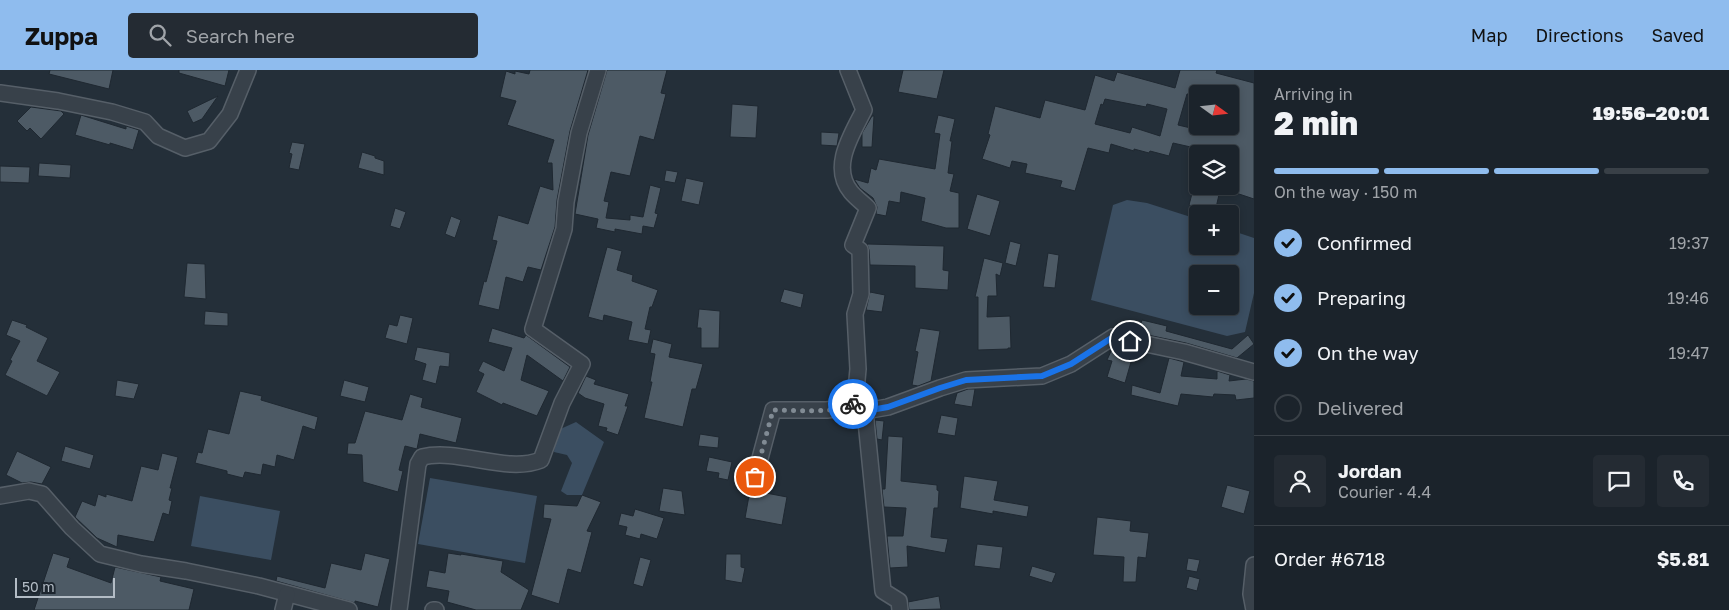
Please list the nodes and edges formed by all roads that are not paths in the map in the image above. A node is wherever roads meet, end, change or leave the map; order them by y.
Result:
1 (248, 70) edge
2 (598, 70) edge
3 (848, 70) edge
4 (0, 93) edge
5 (1254, 372) edge
6 (860, 407) junction
7 (755, 477) dead end
8 (0, 496) edge
9 (1254, 564) edge
10 (287, 594) junction
11 (283, 610) edge
12 (349, 610) edge
13 (399, 610) edge
14 (900, 610) edge
15 (1254, 610) edge

1 - 4 street
2 - 13 street
3 - 6 street
5 - 6 street
6 - 7 street
6 - 14 street
8 - 10 street
9 - 15 street
10 - 11 street
10 - 12 street

